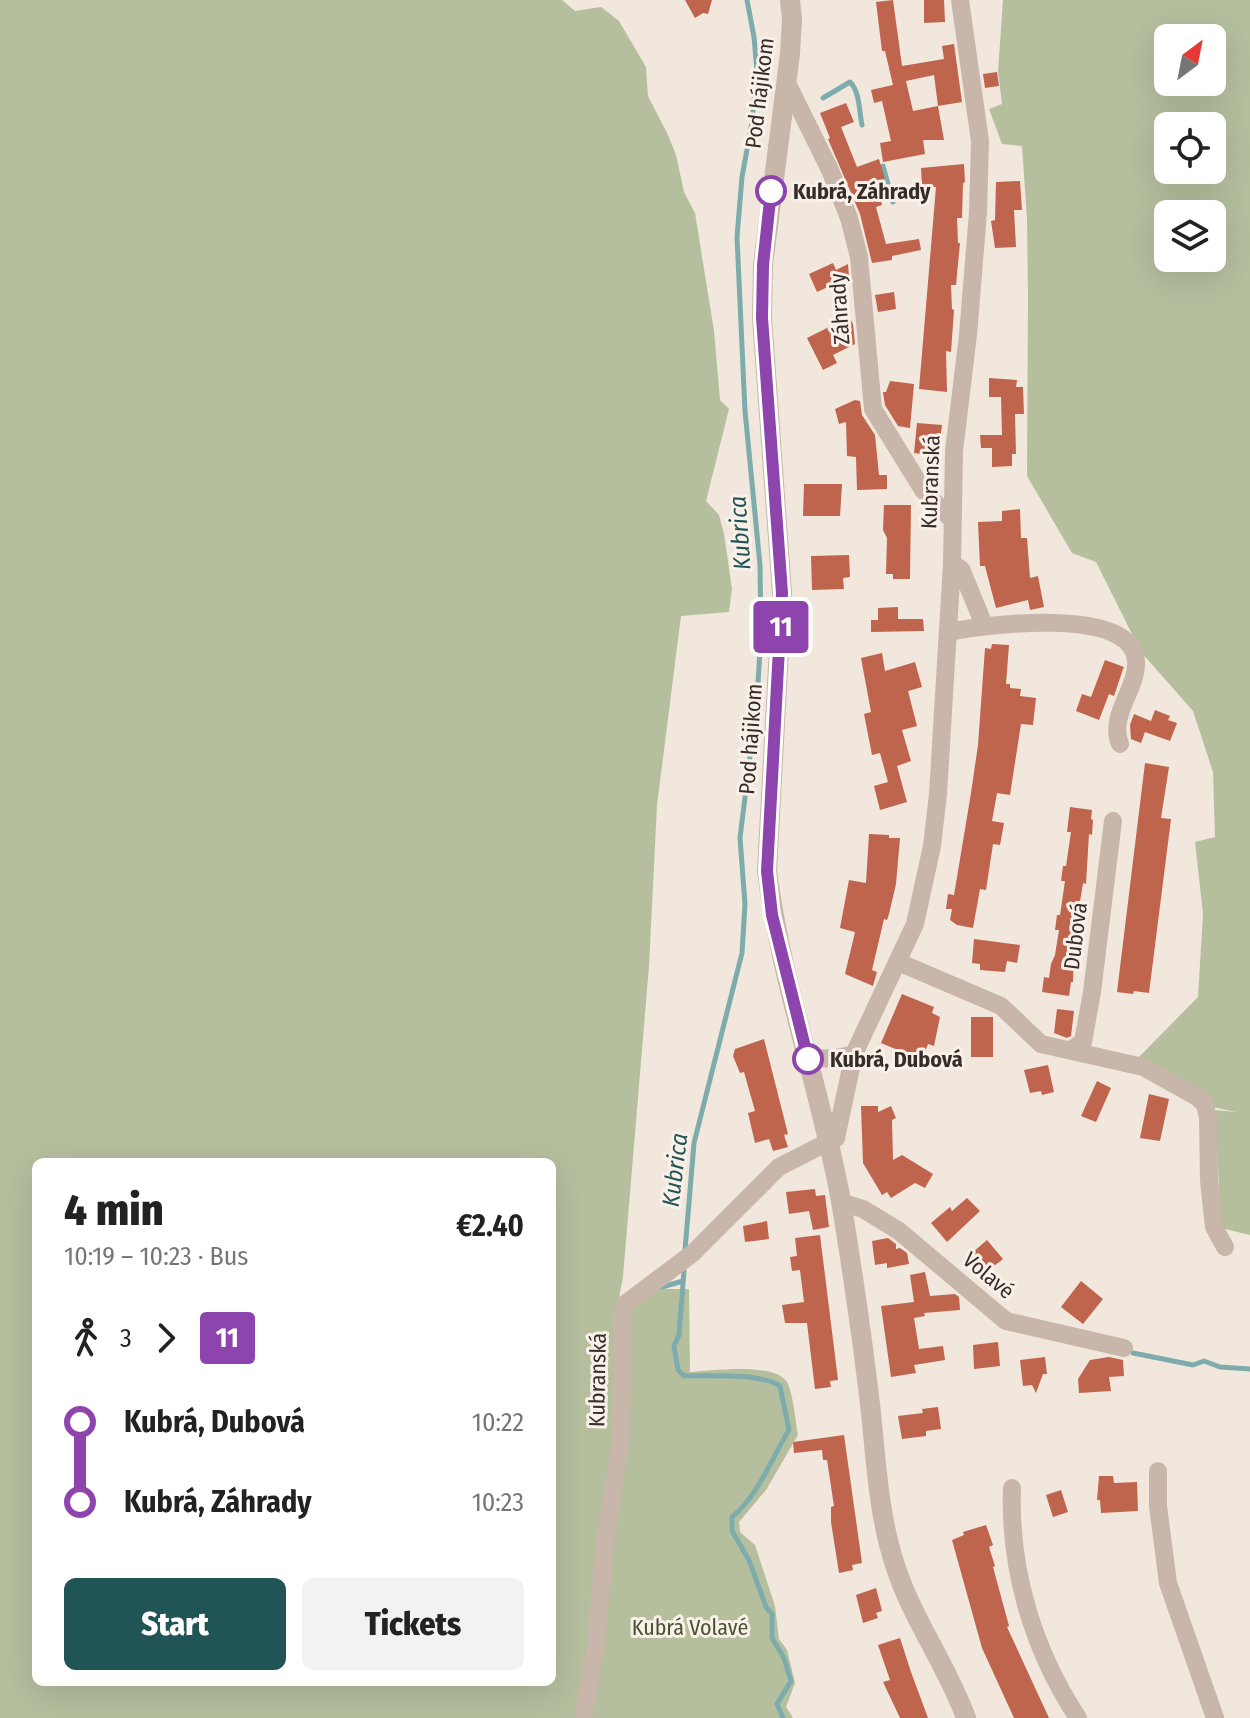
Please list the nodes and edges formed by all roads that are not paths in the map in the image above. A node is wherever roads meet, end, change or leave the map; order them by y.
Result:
1 (790, 0) edge
2 (960, 0) edge
3 (787, 83) junction
4 (952, 520) junction
5 (952, 564) junction
6 (984, 625) junction
7 (948, 632) junction
8 (1120, 744) dead end
9 (1113, 821) dead end
10 (898, 962) junction
11 (1072, 1049) junction
12 (854, 1054) junction
13 (808, 1059) junction
14 (829, 1142) junction
15 (841, 1202) junction
16 (1225, 1247) dead end
17 (1124, 1348) dead end
18 (1158, 1471) dead end
19 (1012, 1488) dead end
20 (583, 1718) edge
21 (966, 1718) edge
22 (1078, 1718) edge
23 (1215, 1718) edge

1 - 3 street, Pod hájikom
2 - 4 street, Kubranská
3 - 4 street, Záhrady
3 - 13 street, Pod hájikom
4 - 5 street, Kubranská
5 - 6 street
5 - 7 street, Kubranská
6 - 7 street
6 - 8 street
7 - 10 street, Kubranská
9 - 11 street, Dubová
10 - 11 street
10 - 12 street, Kubranská
11 - 16 street
12 - 13 street
12 - 14 street, Kubranská
13 - 14 street, Pod hájikom
14 - 15 street
14 - 20 street, Kubranská
15 - 17 street, Volavé
15 - 21 street
18 - 23 street
19 - 22 street

